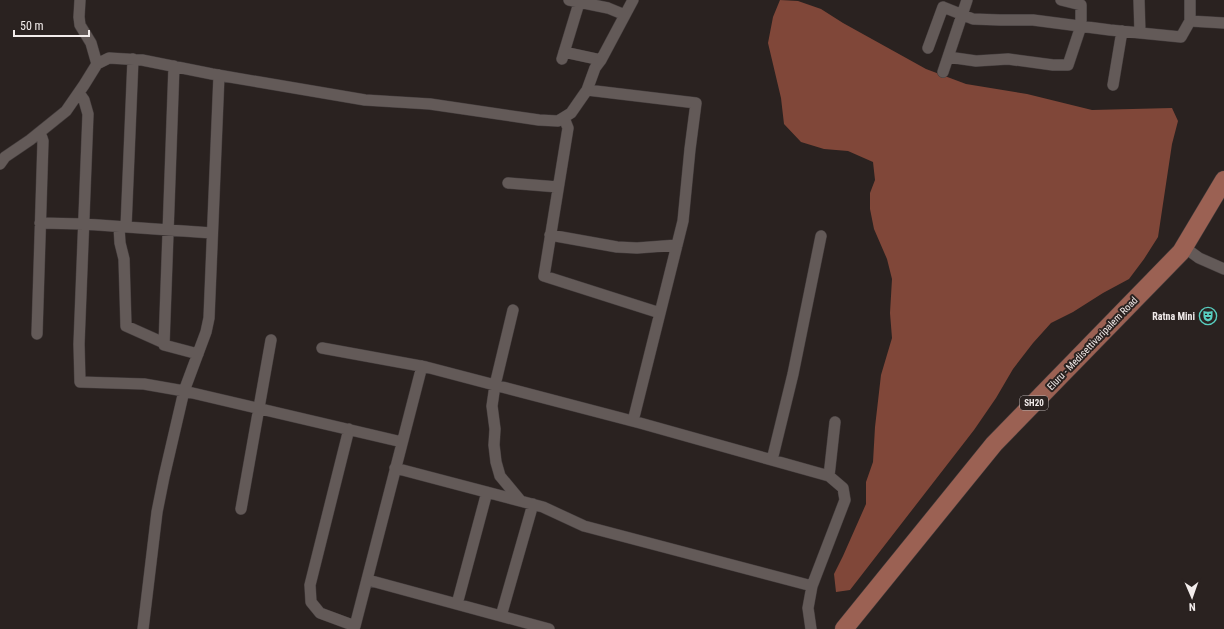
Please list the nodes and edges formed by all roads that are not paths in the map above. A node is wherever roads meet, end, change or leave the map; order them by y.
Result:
1 (80, 0) edge
2 (633, 0) edge
3 (967, 0) edge
4 (1061, 0) edge
5 (1139, 0) edge
6 (1190, 0) edge
7 (574, 1) edge
8 (625, 15) junction
9 (962, 15) junction
10 (1190, 21) junction
11 (1224, 23) edge
12 (1081, 26) junction
13 (1122, 31) junction
14 (1140, 33) junction
15 (928, 48) dead end
16 (948, 57) junction
17 (133, 59) junction
18 (601, 60) junction
19 (97, 64) junction
20 (174, 66) junction
21 (943, 72) dead end
22 (219, 75) junction
23 (1113, 85) dead end
24 (587, 90) junction
25 (79, 93) junction
26 (564, 118) junction
27 (40, 132) junction
28 (0, 164) edge
29 (508, 183) dead end
30 (558, 187) junction
31 (1221, 189) edge
32 (40, 223) junction
33 (84, 224) junction
34 (123, 227) junction
35 (168, 230) junction
36 (212, 232) junction
37 (550, 235) junction
38 (821, 236) dead end
39 (677, 245) junction
40 (1184, 248) junction
41 (1224, 269) edge
42 (513, 310) dead end
43 (660, 314) junction
44 (37, 334) dead end
45 (272, 340) dead end
46 (164, 343) junction
47 (322, 348) dead end
48 (198, 354) junction
49 (422, 366) junction
50 (495, 385) junction
51 (184, 390) junction
52 (258, 408) junction
53 (633, 421) junction
54 (835, 422) dead end
55 (349, 429) junction
56 (402, 442) junction
57 (772, 460) junction
58 (395, 468) junction
59 (829, 476) junction
60 (487, 492) junction
61 (520, 500) junction
62 (533, 504) junction
63 (241, 509) dead end
64 (368, 580) junction
65 (812, 586) junction
66 (458, 604) junction
67 (501, 616) junction
68 (143, 629) edge
69 (549, 629) edge
70 (810, 629) edge
71 (844, 629) edge

1 - 19 street
2 - 8 street
3 - 9 street
4 - 12 street
5 - 14 street
6 - 10 street
7 - 8 street
7 - 18 street
8 - 18 street
9 - 12 street
9 - 15 street
9 - 16 street
10 - 11 street
10 - 14 street
12 - 13 street
12 - 16 street
13 - 14 street
13 - 23 street
16 - 21 street
17 - 19 street
17 - 20 street
17 - 34 street
18 - 24 street
19 - 25 street
20 - 22 street
20 - 35 street
22 - 26 street
22 - 36 street
24 - 26 street
24 - 39 street
25 - 27 street
25 - 33 street
26 - 30 street
27 - 28 street
27 - 32 street
29 - 30 street
30 - 37 street
31 - 40 main road, Eluru - Medisettivaripalem Road / SH20
32 - 33 street
32 - 44 street
33 - 34 street
33 - 51 street
34 - 35 street
34 - 46 street
35 - 36 street
35 - 46 street
36 - 48 street
37 - 39 street
37 - 43 street
38 - 57 street
39 - 43 street
40 - 41 street
40 - 71 main road, Eluru - Medisettivaripalem Road / SH20
42 - 50 street
43 - 53 street
45 - 52 street
46 - 48 street
47 - 49 street
48 - 51 street
49 - 50 street
49 - 56 street
50 - 53 street
50 - 61 street
51 - 52 street
51 - 68 street
52 - 55 street
52 - 63 street
53 - 57 street
54 - 59 street
55 - 56 street
55 - 64 street
56 - 58 street
57 - 59 street
58 - 60 street
58 - 64 street
59 - 65 street
60 - 61 street
60 - 66 street
61 - 62 street
62 - 65 street
62 - 67 street
64 - 66 street
65 - 70 street
66 - 67 street
67 - 69 street

